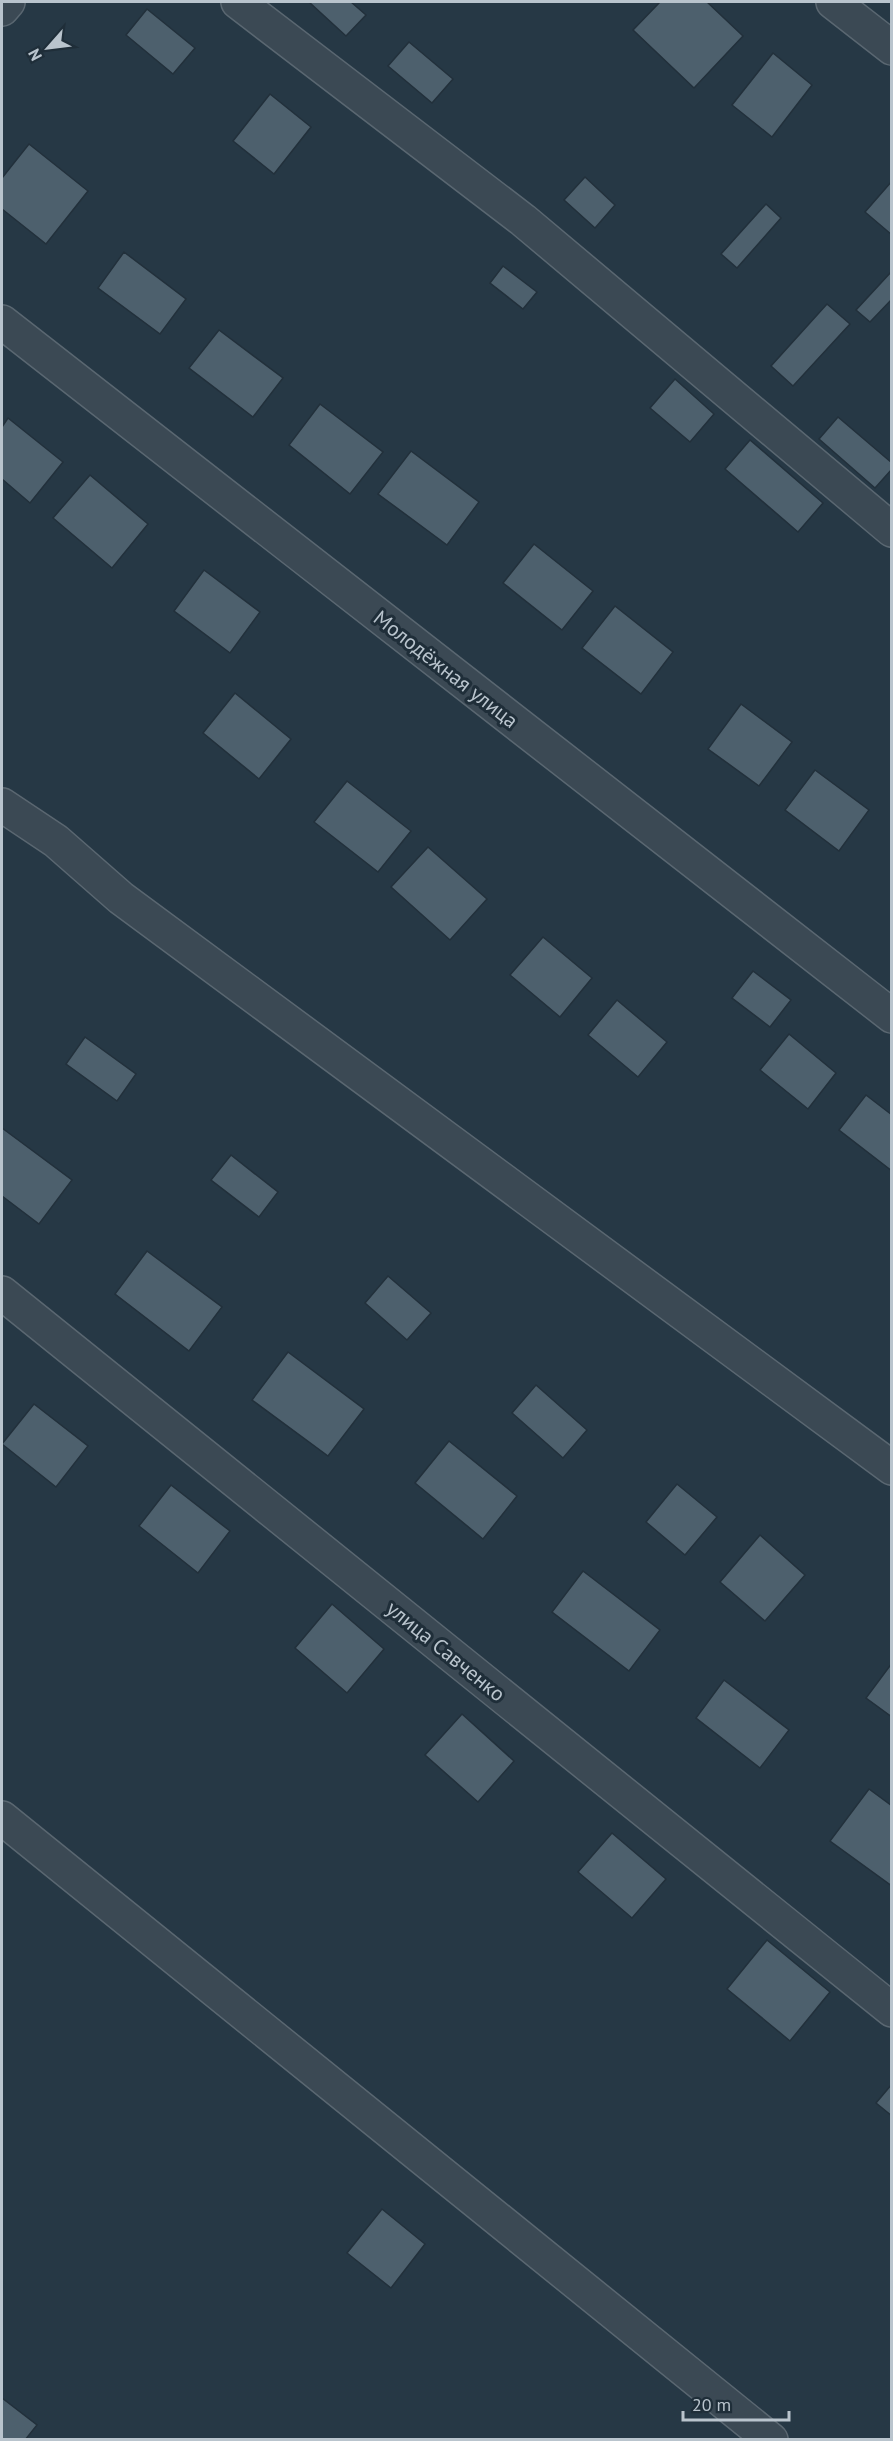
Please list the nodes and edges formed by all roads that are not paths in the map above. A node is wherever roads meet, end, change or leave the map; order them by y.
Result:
1 (8, 2) edge
2 (238, 2) edge
3 (834, 2) edge
4 (2, 9) edge
5 (891, 48) edge
6 (2, 322) edge
7 (891, 530) edge
8 (2, 805) edge
9 (891, 1016) edge
10 (2, 1293) edge
11 (891, 1468) edge
12 (2, 1818) edge
13 (891, 2010) edge
14 (771, 2439) edge

1 - 4 street
2 - 7 street
3 - 5 street
6 - 9 street, Молодёжная улица
8 - 11 street
10 - 13 street, улица Савченко
12 - 14 street

